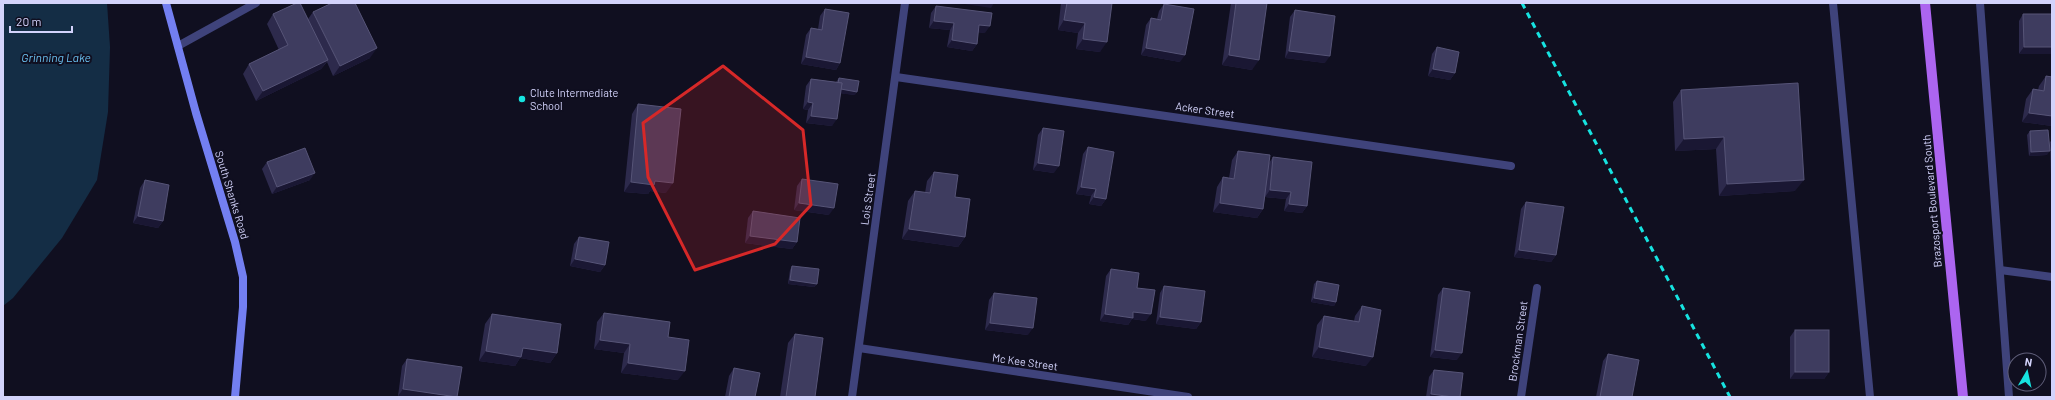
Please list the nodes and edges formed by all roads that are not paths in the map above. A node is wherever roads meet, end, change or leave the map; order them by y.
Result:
1 (166, 3) edge
2 (256, 3) edge
3 (905, 3) edge
4 (1833, 3) edge
5 (1925, 3) edge
6 (1980, 3) edge
7 (178, 46) junction
8 (896, 77) junction
9 (1511, 166) dead end
10 (2000, 270) junction
11 (2052, 277) edge
12 (1537, 288) dead end
13 (859, 348) junction
14 (235, 397) edge
15 (852, 397) edge
16 (1188, 397) edge
17 (1521, 397) edge
18 (1870, 397) edge
19 (1962, 397) edge
20 (2010, 397) edge

1 - 7 street, South Shanks Road
2 - 7 street
3 - 8 street, Lois Street
4 - 18 street
5 - 19 main road, Brazosport Boulevard South
6 - 10 street
7 - 14 street, South Shanks Road
8 - 9 street, Acker Street
8 - 13 street, Lois Street
10 - 11 street
10 - 20 street
12 - 17 street, Brockman Street
13 - 15 street, Lois Street
13 - 16 street, Mc Kee Street

